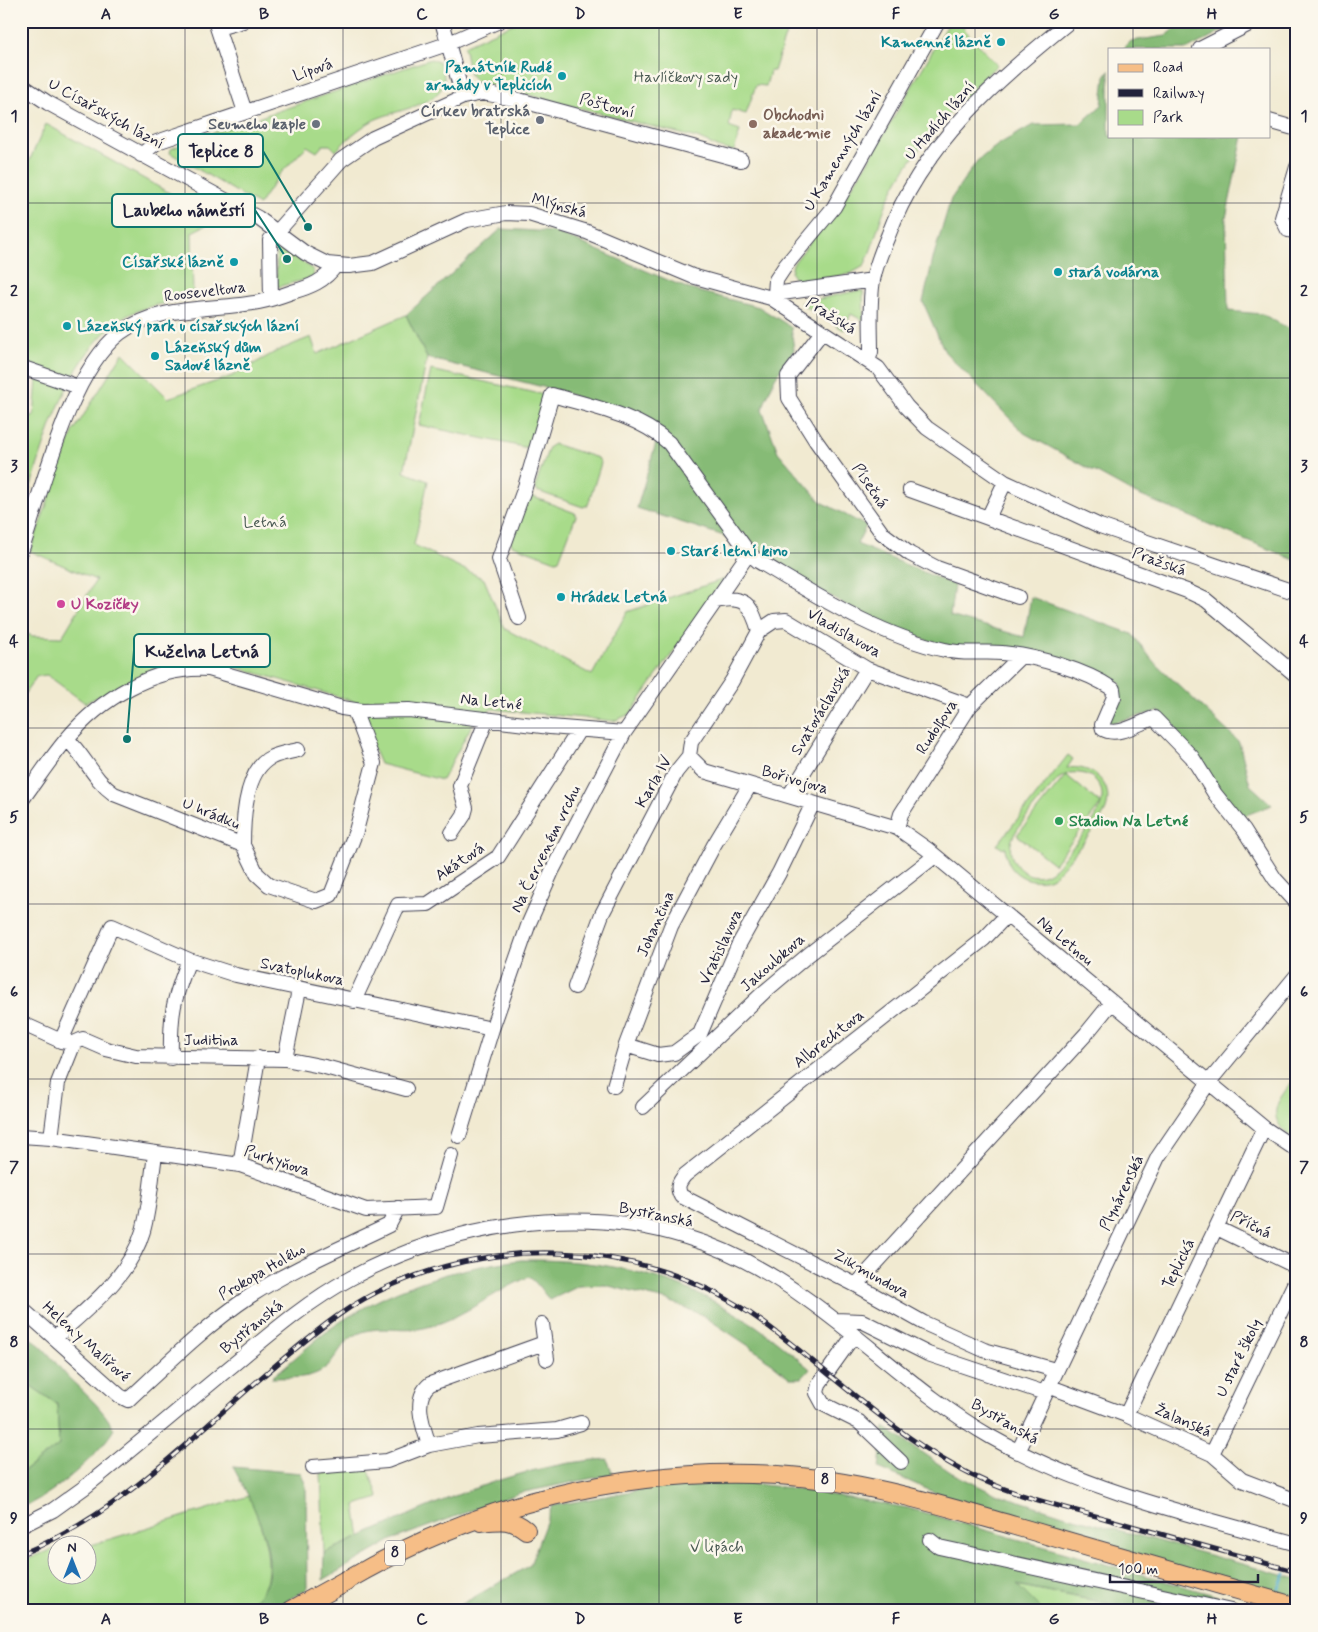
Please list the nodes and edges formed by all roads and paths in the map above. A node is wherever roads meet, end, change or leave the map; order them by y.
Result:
1 (243, 21) edge
2 (442, 21) edge
3 (499, 21) edge
4 (938, 21) edge
5 (1070, 21) edge
6 (1255, 21) edge
7 (216, 25) edge
8 (446, 44) junction
9 (1202, 48) edge
10 (21, 85) edge
11 (462, 97) junction
12 (244, 112) junction
13 (1270, 121) edge
14 (1297, 129) edge
15 (141, 155) junction
16 (741, 160) dead end
17 (1297, 167) edge
18 (278, 232) junction
19 (1297, 232) edge
20 (336, 265) junction
21 (873, 280) junction
22 (773, 296) junction
23 (271, 299) junction
24 (822, 332) junction
25 (868, 361) junction
26 (21, 367) edge
27 (79, 387) junction
28 (1005, 482) junction
29 (910, 490) dead end
30 (988, 518) junction
31 (21, 552) edge
32 (749, 553) junction
33 (1297, 593) edge
34 (1018, 597) dead end
35 (715, 601) junction
36 (519, 618) dead end
37 (759, 631) junction
38 (1021, 656) junction
39 (867, 669) junction
40 (1294, 674) edge
41 (970, 706) junction
42 (354, 710) junction
43 (487, 719) junction
44 (579, 730) junction
45 (624, 733) junction
46 (67, 739) junction
47 (298, 750) dead end
48 (689, 756) junction
49 (750, 785) junction
50 (789, 796) junction
51 (21, 801) edge
52 (813, 803) junction
53 (897, 828) junction
54 (452, 833) dead end
55 (243, 845) junction
56 (935, 856) junction
57 (1297, 903) edge
58 (1007, 915) junction
59 (189, 960) junction
60 (1297, 974) edge
61 (575, 987) dead end
62 (299, 990) junction
63 (354, 1001) junction
64 (1112, 1002) junction
65 (21, 1023) edge
66 (492, 1029) junction
67 (67, 1042) junction
68 (626, 1045) junction
69 (171, 1058) junction
70 (258, 1058) junction
71 (284, 1059) junction
72 (1209, 1082) junction
73 (614, 1086) dead end
74 (406, 1089) dead end
75 (643, 1107) dead end
76 (1264, 1128) junction
77 (21, 1136) edge
78 (459, 1136) dead end
79 (51, 1138) junction
80 (1297, 1150) edge
81 (155, 1155) junction
82 (451, 1155) dead end
83 (240, 1165) junction
84 (678, 1191) joint
85 (398, 1208) junction
86 (1216, 1228) junction
87 (1297, 1267) edge
88 (1297, 1278) edge
89 (856, 1285) junction
90 (21, 1308) edge
91 (836, 1320) junction
92 (542, 1324) dead end
93 (854, 1335) junction
94 (56, 1337) junction
95 (544, 1343) junction
96 (547, 1359) dead end
97 (1056, 1370) junction
98 (1046, 1389) junction
99 (128, 1400) joint
100 (1126, 1415) junction
101 (581, 1423) dead end
102 (429, 1445) junction
103 (1018, 1452) junction
104 (1212, 1454) junction
105 (901, 1462) dead end
106 (313, 1467) dead end
107 (1297, 1501) edge
108 (21, 1526) edge
109 (447, 1529) junction
110 (526, 1530) dead end
111 (930, 1540) dead end
112 (1297, 1544) edge
113 (346, 1581) joint
114 (1297, 1607) edge
115 (302, 1608) edge
116 (1231, 1611) edge

1 - 7 street
2 - 8 street
3 - 8 street, Lípová
4 - 22 street, U Kamenných lázní
5 - 21 street, U Hadích lázní
6 - 9 street
7 - 12 street
8 - 11 street
8 - 12 street, Lípová
10 - 15 street, U Císařských lázní
11 - 16 street, Poštovní
11 - 18 street, Poštovní
12 - 15 street, Lípová
13 - 14 street
15 - 18 street, U Císařských lázní
17 - 19 street
18 - 20 street, U Císařských lázní
18 - 23 street, Poštovní
20 - 22 street, Mlýnská
20 - 23 street, Rooseveltova
21 - 22 street
21 - 25 street, U Hadích lázní
22 - 24 street, Pražská
23 - 27 street, Rooseveltova
24 - 25 street, Pražská
24 - 34 street, Písečná
25 - 28 street, Pražská
26 - 27 street
27 - 31 street, Rooseveltova
28 - 30 street
28 - 33 street, Pražská
29 - 30 street, Pražská
30 - 40 street, Pražská
32 - 35 street, Na Červeném vrchu
32 - 36 street
32 - 38 street
35 - 37 street
35 - 45 street, Na Červeném vrchu
37 - 39 street, Vladislavova
37 - 48 street, Karla IV
38 - 41 street, Rudolfova
38 - 57 street
39 - 41 street, Vladislavova
39 - 50 street, Svatováclavská
41 - 53 street, Rudolfova
42 - 43 street, Na Letné
42 - 46 street, Na Letné
42 - 55 street, U hrádku
43 - 44 street, Na Letné
43 - 54 street
44 - 45 street, Na Letné
44 - 63 street, Akátová
45 - 66 street, Na Červeném vrchu
46 - 51 street, Na Letné
46 - 55 street, U hrádku
47 - 55 street
48 - 49 street, Bořivojova
48 - 61 street, Karla IV
49 - 50 street, Bořivojova
49 - 68 street, Johančina
50 - 52 street, Bořivojova
52 - 53 street, Bořivojova
52 - 68 street, Vratislavova
53 - 56 street, Na Letnou
56 - 58 street, Na Letnou
56 - 75 street, Jakoubkova
58 - 64 street, Na Letnou
58 - 84 street, Albrechtova
59 - 62 street, Svatoplukova
59 - 67 street, Svatoplukova
59 - 69 street
60 - 72 street, Plynárenská
62 - 63 street, Svatoplukova
62 - 71 street
63 - 66 street, Svatoplukova
64 - 72 street, Na Letnou
64 - 89 street
65 - 67 street, Juditina
66 - 78 street, Na Červeném vrchu
67 - 69 street, Juditina
67 - 79 street
68 - 73 street, Johančina
69 - 70 street, Juditina
70 - 71 street, Juditina
70 - 83 street
71 - 74 street, Juditina
72 - 76 street, Na Letnou
72 - 97 street, Plynárenská
76 - 80 street, Na Letnou
76 - 86 street, Teplická
77 - 79 street, Purkyňova
79 - 81 street, Purkyňova
81 - 83 street, Purkyňova
81 - 94 street
82 - 85 street, Purkyňova
83 - 85 street, Purkyňova
84 - 89 street, Zikmundova
85 - 99 street, Prokopa Holého
86 - 87 street, Příčná
86 - 100 street, Teplická
88 - 104 street, U staré školy
89 - 97 street, Zikmundova
90 - 94 street, Heleny Malířové
91 - 93 street, Bystřanská
91 - 98 street, Žalanská
91 - 108 street, Bystřanská
92 - 95 street
93 - 103 street, Bystřanská
93 - 105 street
94 - 99 street, Heleny Malířové
95 - 96 street
95 - 102 street
97 - 98 street, Plynárenská
98 - 100 street, Žalanská
98 - 103 street, Plynárenská
100 - 104 street, Žalanská
101 - 102 street
102 - 106 street
103 - 112 street, Bystřanská
104 - 107 street, Žalanská
109 - 110 main road
109 - 113 main road, 8
109 - 114 main road, 8
111 - 116 street
113 - 115 highway

